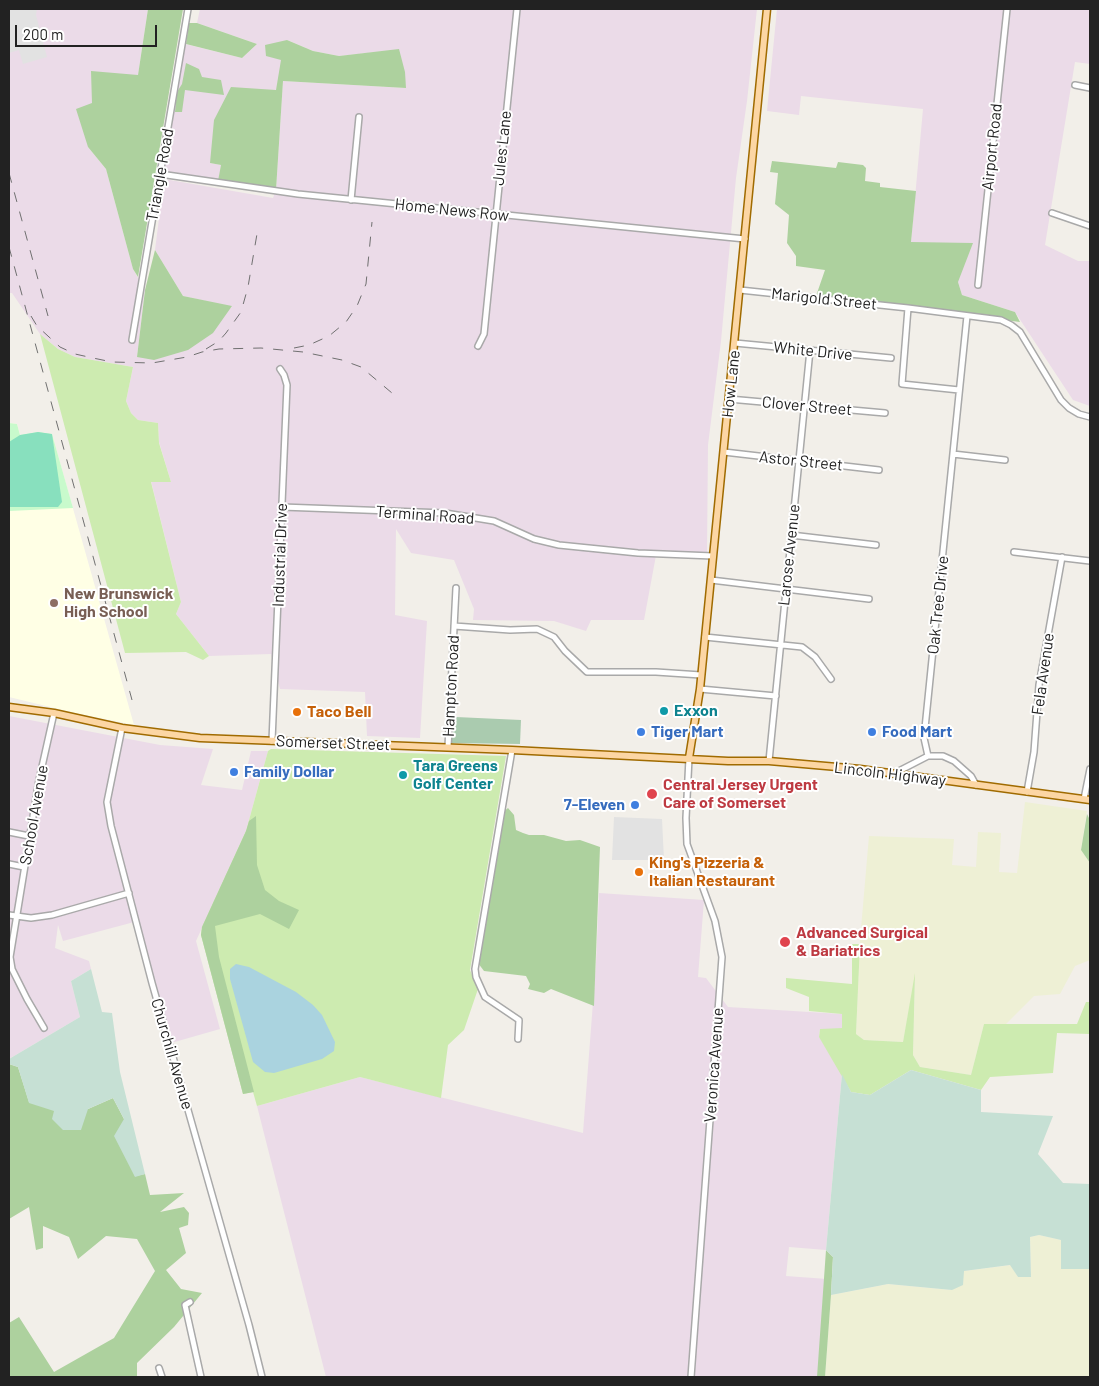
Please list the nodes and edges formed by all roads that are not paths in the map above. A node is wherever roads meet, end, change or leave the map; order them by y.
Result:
1 (188, 9) edge
2 (517, 9) edge
3 (767, 9) edge
4 (1007, 9) edge
5 (1075, 85) dead end
6 (1090, 88) edge
7 (359, 117) dead end
8 (160, 174) junction
9 (351, 200) junction
10 (1052, 213) dead end
11 (495, 214) junction
12 (1090, 226) edge
13 (745, 239) junction
14 (978, 285) dead end
15 (740, 290) junction
16 (908, 308) junction
17 (967, 316) junction
18 (132, 340) dead end
19 (735, 343) junction
20 (478, 346) dead end
21 (810, 350) junction
22 (891, 358) dead end
23 (280, 369) dead end
24 (959, 390) junction
25 (729, 399) junction
26 (804, 406) junction
27 (885, 413) dead end
28 (1090, 417) edge
29 (724, 452) junction
30 (953, 454) junction
31 (1005, 460) dead end
32 (799, 461) junction
33 (879, 470) dead end
34 (282, 508) junction
35 (792, 535) junction
36 (876, 545) dead end
37 (1014, 552) dead end
38 (713, 556) junction
39 (1062, 557) junction
40 (1090, 561) edge
41 (711, 580) junction
42 (456, 588) dead end
43 (786, 589) junction
44 (869, 599) dead end
45 (454, 626) junction
46 (705, 637) junction
47 (781, 644) junction
48 (702, 675) junction
49 (831, 678) dead end
50 (700, 689) junction
51 (776, 696) junction
52 (9, 707) edge
53 (54, 713) junction
54 (122, 728) junction
55 (272, 741) junction
56 (448, 747) junction
57 (512, 750) junction
58 (928, 756) junction
59 (689, 758) junction
60 (769, 761) junction
61 (1090, 769) edge
62 (893, 774) junction
63 (976, 785) junction
64 (1027, 792) junction
65 (1087, 800) edge
66 (9, 832) edge
67 (29, 836) junction
68 (9, 864) edge
69 (24, 866) junction
70 (129, 893) junction
71 (9, 915) edge
72 (17, 916) junction
73 (44, 1028) dead end
74 (518, 1039) dead end
75 (190, 1302) dead end
76 (160, 1368) dead end
77 (162, 1377) edge
78 (201, 1377) edge
79 (262, 1377) edge
80 (691, 1377) edge

1 - 8 street, Triangle Road
2 - 11 street, Jules Lane
3 - 13 main road, How Lane
4 - 14 street, Airport Road
5 - 6 street
7 - 9 street
8 - 9 street, Home News Row
8 - 18 street, Triangle Road
9 - 11 street, Home News Row
10 - 12 street
11 - 13 street, Home News Row
11 - 20 street, Jules Lane
13 - 15 main road, How Lane
15 - 16 street, Marigold Street
15 - 19 main road, How Lane
16 - 17 street, Marigold Street
16 - 24 street
17 - 24 street, Oak Tree Drive
17 - 28 street, Marigold Street
19 - 21 street, White Drive
19 - 25 main road, How Lane
21 - 22 street, White Drive
21 - 26 street, Larose Avenue
23 - 34 street, Industrial Drive
24 - 30 street, Oak Tree Drive
25 - 26 street, Clover Street
25 - 29 main road, How Lane
26 - 27 street, Clover Street
26 - 32 street, Larose Avenue
29 - 32 street, Astor Street
29 - 38 main road, How Lane
30 - 31 street
30 - 58 street, Oak Tree Drive
32 - 33 street, Astor Street
32 - 35 street, Larose Avenue
34 - 38 street, Terminal Road
34 - 55 street, Industrial Drive
35 - 36 street
35 - 43 street, Larose Avenue
37 - 39 street
38 - 41 main road, How Lane
39 - 40 street
39 - 64 street, Fela Avenue
41 - 43 street
41 - 46 main road, How Lane
42 - 45 street, Hampton Road
43 - 44 street
43 - 47 street, Larose Avenue
45 - 48 street, Hampton Road
45 - 56 street, Hampton Road
46 - 47 street
46 - 48 main road, How Lane
47 - 49 street
47 - 51 street, Larose Avenue
48 - 50 main road, How Lane
50 - 51 street
50 - 59 main road, How Lane
51 - 60 street, Larose Avenue
52 - 53 main road, Somerset Street
53 - 54 main road, Somerset Street
53 - 67 street, School Avenue
54 - 55 main road, Somerset Street
54 - 70 street, Churchill Avenue
55 - 56 main road, Somerset Street
56 - 57 main road, Somerset Street
57 - 59 main road, Somerset Street
57 - 74 street
58 - 62 street
58 - 63 street
59 - 60 main road, Lincoln Highway
59 - 80 street, Veronica Avenue
60 - 62 main road, Lincoln Highway
61 - 65 street
62 - 63 main road, Lincoln Highway
63 - 64 main road, Lincoln Highway
64 - 65 main road, Lincoln Highway
66 - 67 street
67 - 69 street, School Avenue
68 - 69 street
69 - 72 street, School Avenue
70 - 72 street
70 - 79 street, Churchill Avenue
71 - 72 street
72 - 73 street, School Avenue
75 - 78 street
76 - 77 street

